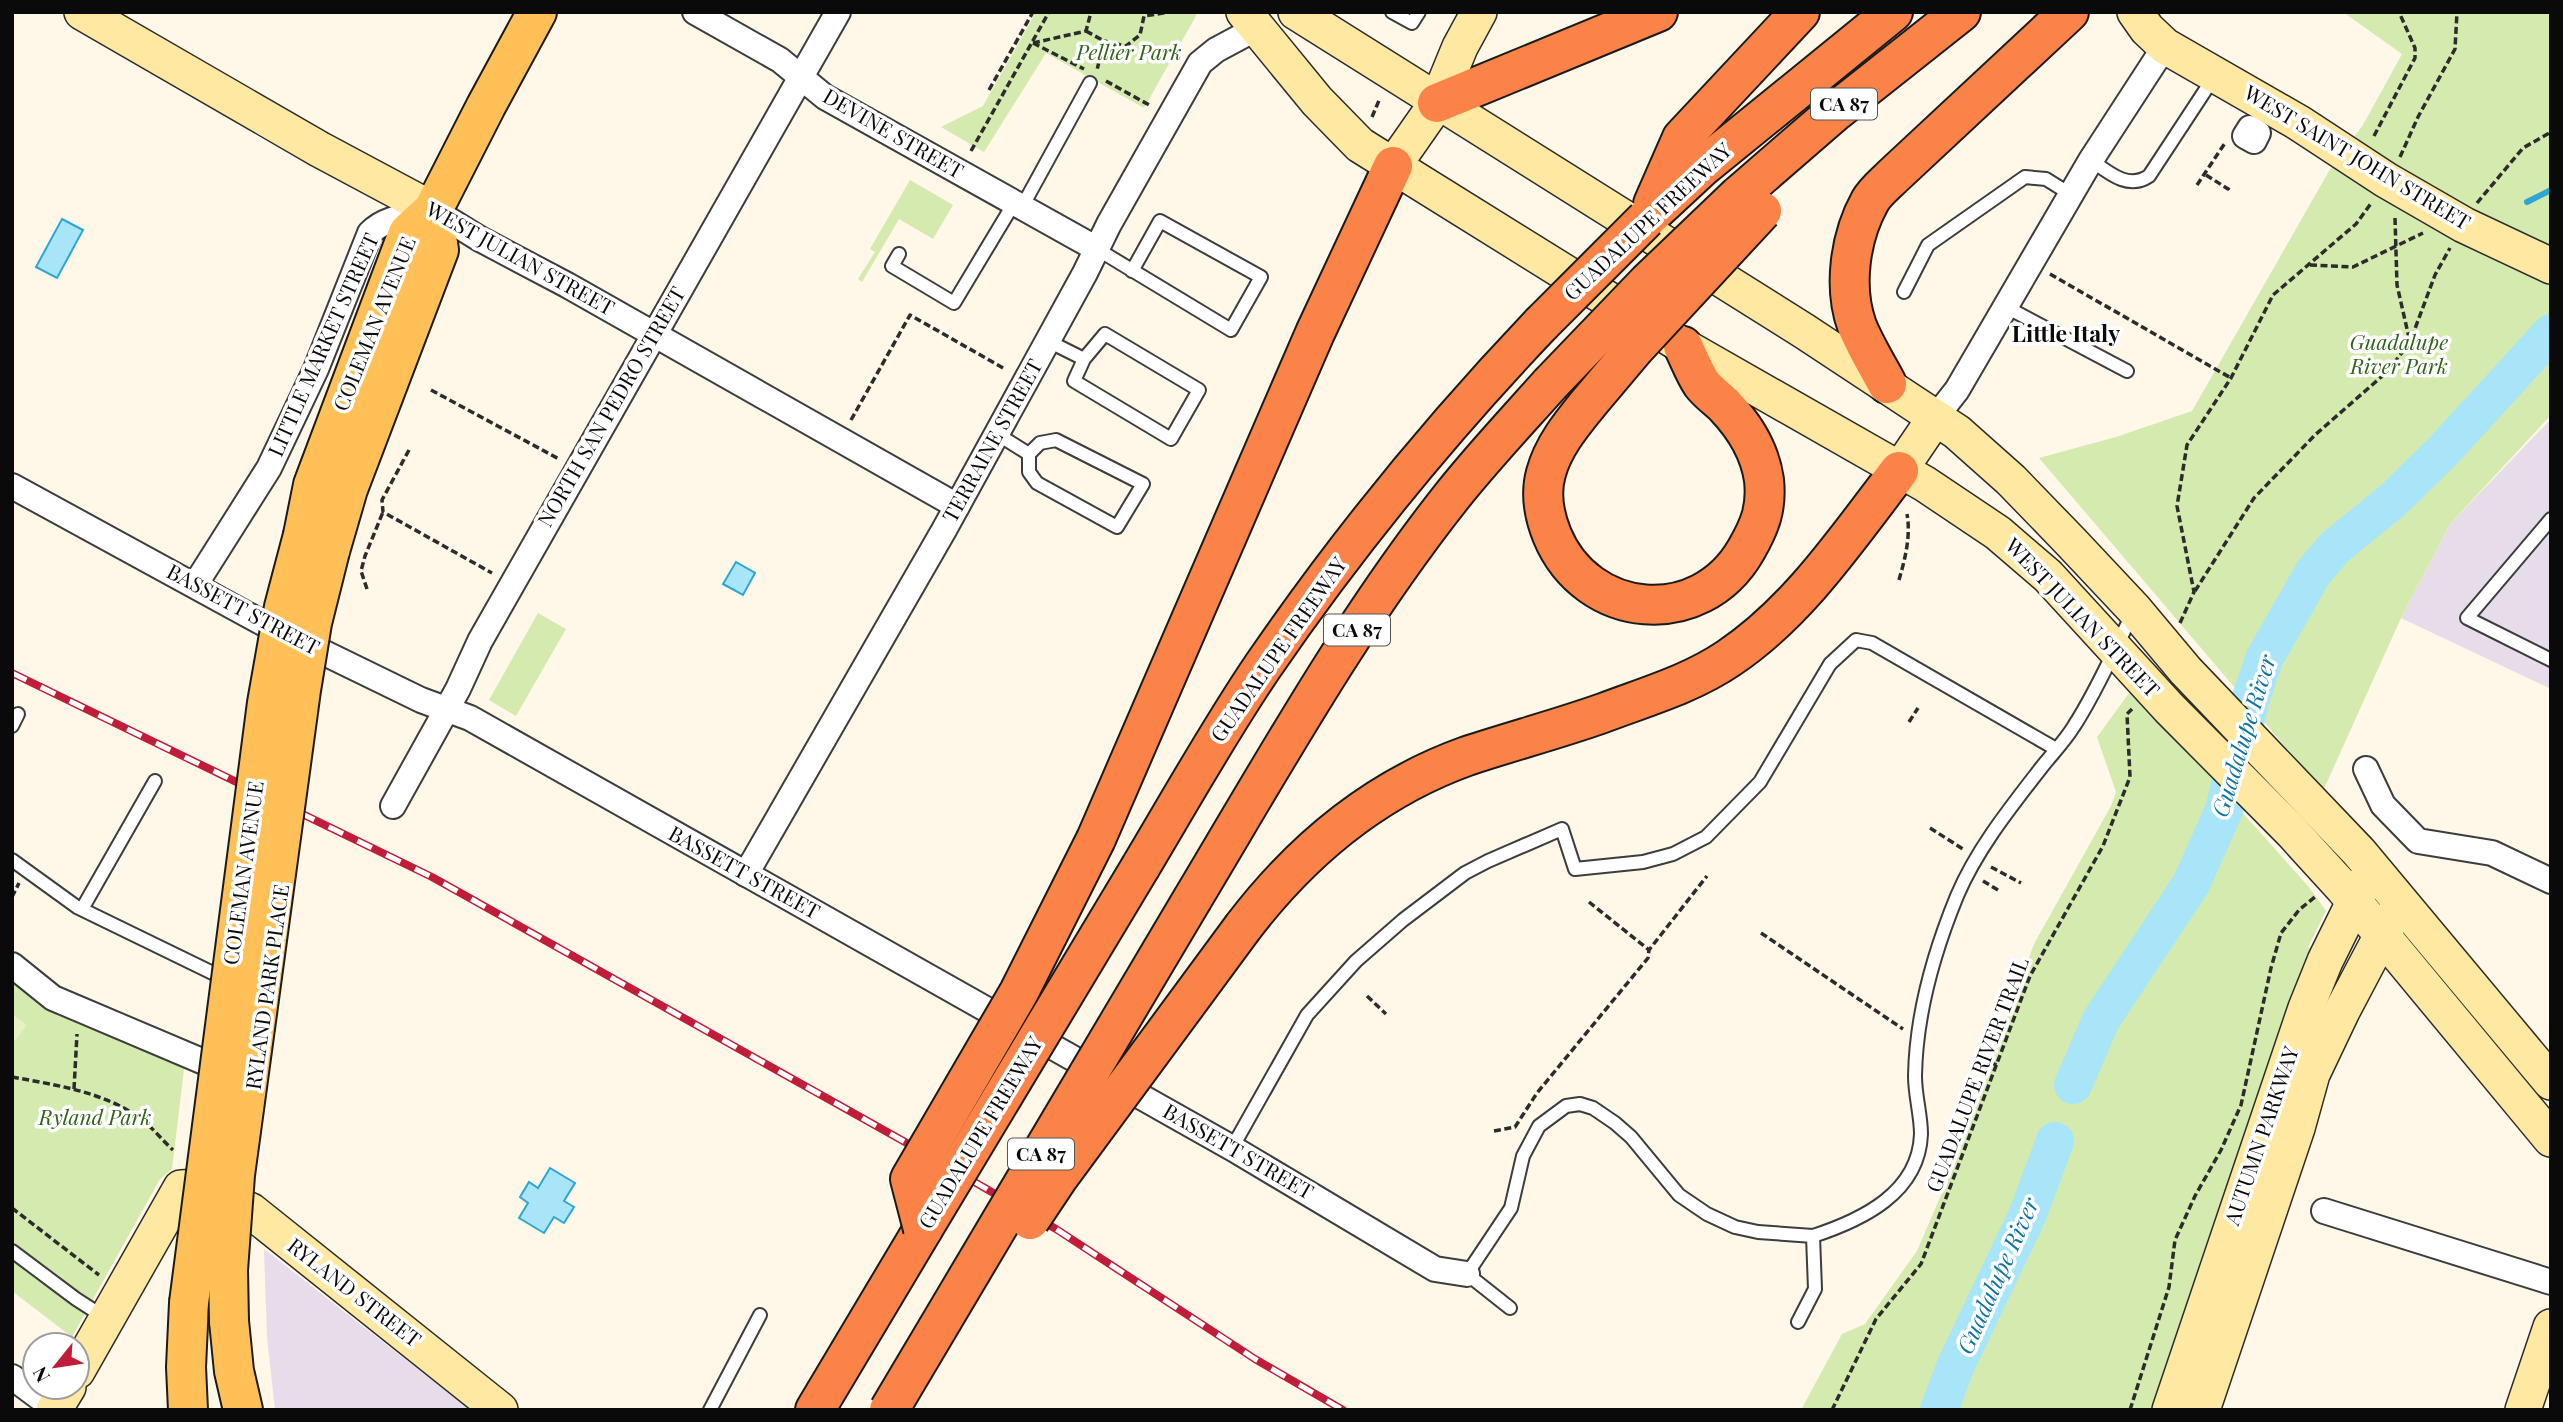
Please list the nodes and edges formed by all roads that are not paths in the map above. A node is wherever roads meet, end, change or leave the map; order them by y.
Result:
1 (82, 12) edge
2 (537, 12) edge
3 (695, 12) edge
4 (838, 12) edge
5 (1296, 12) edge
6 (1392, 12) edge
7 (1419, 12) edge
8 (1479, 12) edge
9 (1658, 12) edge
10 (1800, 12) edge
11 (1893, 12) edge
12 (2135, 12) edge
13 (1957, 15) edge
14 (1262, 17) edge
15 (2057, 24) edge
16 (2165, 46) junction
17 (2216, 74) junction
18 (802, 77) junction
19 (1093, 79) road end
20 (1437, 103) junction
21 (1688, 160) junction
22 (2091, 160) junction
23 (1393, 166) junction
24 (2070, 194) junction
25 (1750, 203) junction
26 (1018, 205) junction
27 (433, 209) junction
28 (1097, 249) junction
29 (899, 254) dead end
30 (2540, 261) edge
31 (1132, 271) junction
32 (1904, 292) dead end
33 (2006, 307) junction
34 (653, 334) junction
35 (1048, 341) junction
36 (1683, 346) junction
37 (1084, 359) junction
38 (2127, 371) dead end
39 (1886, 384) junction
40 (1934, 418) junction
41 (997, 434) junction
42 (1029, 454) junction
43 (1899, 471) junction
44 (12, 486) edge
45 (957, 506) junction
46 (2551, 519) edge
47 (316, 543) junction
48 (195, 585) junction
49 (2134, 609) junction
50 (2115, 649) junction
51 (2551, 660) edge
52 (447, 709) junction
53 (2056, 750) junction
54 (2366, 769) dead end
55 (155, 781) dead end
56 (393, 806) dead end
57 (12, 860) edge
58 (2371, 869) junction
59 (746, 874) junction
60 (2551, 881) edge
61 (2354, 902) junction
62 (2399, 902) junction
63 (82, 909) junction
64 (2382, 936) junction
65 (12, 965) edge
66 (232, 983) junction
67 (267, 1000) junction
68 (220, 1068) junction
69 (2544, 1070) edge
70 (255, 1085) junction
71 (2551, 1139) edge
72 (1232, 1148) junction
73 (200, 1187) junction
74 (239, 1204) junction
75 (2324, 1211) dead end
76 (923, 1229) junction
77 (1814, 1236) junction
78 (12, 1251) edge
79 (1467, 1274) junction
80 (2551, 1282) edge
81 (1510, 1308) dead end
82 (760, 1315) dead end
83 (107, 1319) junction
84 (1798, 1322) dead end
85 (2551, 1327) edge
86 (91, 1347) edge
87 (12, 1377) edge
88 (55, 1409) edge
89 (188, 1410) edge
90 (243, 1410) edge
91 (500, 1410) edge
92 (710, 1410) edge
93 (815, 1410) edge
94 (888, 1410) edge
95 (913, 1410) edge
96 (2170, 1410) edge
97 (2202, 1410) edge
98 (2523, 1410) edge

1 - 27 main road, WEST JULIAN STREET
2 - 27 main road, COLEMAN AVENUE
3 - 18 street, DEVINE STREET
4 - 18 street, NORTH SAN PEDRO STREET
5 - 20 main road, WEST JULIAN STREET
6 - 7 lane
8 - 20 main road
9 - 20 highway
10 - 21 highway
11 - 21 highway, GUADALUPE FREEWAY / CA 87
12 - 16 main road, WEST SAINT JOHN STREET
13 - 25 highway
14 - 23 main road, WEST JULIAN STREET
14 - 28 street, TERRAINE STREET
15 - 39 highway
16 - 17 main road, WEST SAINT JOHN STREET
16 - 22 street
17 - 22 lane
17 - 30 main road, WEST SAINT JOHN STREET
18 - 26 street, DEVINE STREET
18 - 34 street, NORTH SAN PEDRO STREET
19 - 26 lane
20 - 23 main road
20 - 39 main road, WEST JULIAN STREET
21 - 76 highway, GUADALUPE FREEWAY / CA 87, bridge
22 - 24 street
23 - 36 main road, WEST JULIAN STREET
23 - 76 highway, bridge
24 - 32 lane
24 - 33 street
25 - 36 highway, bridge
25 - 94 highway, GUADALUPE FREEWAY / CA 87, bridge
26 - 28 street, DEVINE STREET
26 - 29 lane
27 - 34 street, WEST JULIAN STREET
27 - 47 main road, COLEMAN AVENUE
27 - 48 street, LITTLE MARKET STREET
28 - 31 lane
28 - 35 street, TERRAINE STREET
31 - 31 lane
33 - 38 lane
33 - 40 street
34 - 45 street, WEST JULIAN STREET
34 - 52 street, NORTH SAN PEDRO STREET
35 - 37 lane
35 - 41 street, TERRAINE STREET
36 - 43 main road, WEST JULIAN STREET
37 - 37 lane
39 - 40 main road, WEST JULIAN STREET
40 - 43 main road
40 - 49 main road, WEST JULIAN STREET
41 - 42 lane
41 - 45 street, TERRAINE STREET
42 - 42 lane
43 - 50 main road, WEST JULIAN STREET
43 - 95 highway, bridge
44 - 48 street, BASSETT STREET
45 - 59 street, TERRAINE STREET
46 - 51 lane
47 - 89 main road, COLEMAN AVENUE, bridge
47 - 90 main road, COLEMAN AVENUE, bridge
48 - 52 street, BASSETT STREET
49 - 50 lane
49 - 58 main road, WEST JULIAN STREET
50 - 53 lane
50 - 61 main road, WEST JULIAN STREET
52 - 56 street, NORTH SAN PEDRO STREET
52 - 59 street, BASSETT STREET
53 - 72 lane
53 - 77 lane
54 - 60 street
55 - 63 lane
57 - 63 lane
58 - 61 main road, AUTUMN PARKWAY
58 - 62 main road, WEST JULIAN STREET
59 - 72 street, BASSETT STREET
61 - 64 main road, WEST JULIAN STREET
61 - 96 main road, AUTUMN PARKWAY
62 - 64 main road, AUTUMN PARKWAY
62 - 69 main road, WEST JULIAN STREET
63 - 66 lane
64 - 71 main road, WEST JULIAN STREET
64 - 97 main road, AUTUMN PARKWAY
65 - 68 street
66 - 67 lane
66 - 67 lane, RYLAND PARK PLACE
66 - 68 lane, RYLAND PARK PLACE
67 - 70 lane, RYLAND PARK PLACE
68 - 70 street
68 - 73 street, RYLAND PARK PLACE
70 - 74 lane, RYLAND PARK PLACE
72 - 79 street, BASSETT STREET
73 - 74 main road, RYLAND STREET
73 - 83 main road
74 - 91 main road, RYLAND STREET
75 - 80 street
76 - 93 highway, GUADALUPE FREEWAY / CA 87
77 - 79 lane
77 - 84 lane
78 - 83 lane
79 - 81 lane
82 - 92 lane
83 - 86 main road
85 - 98 main road
87 - 88 street

